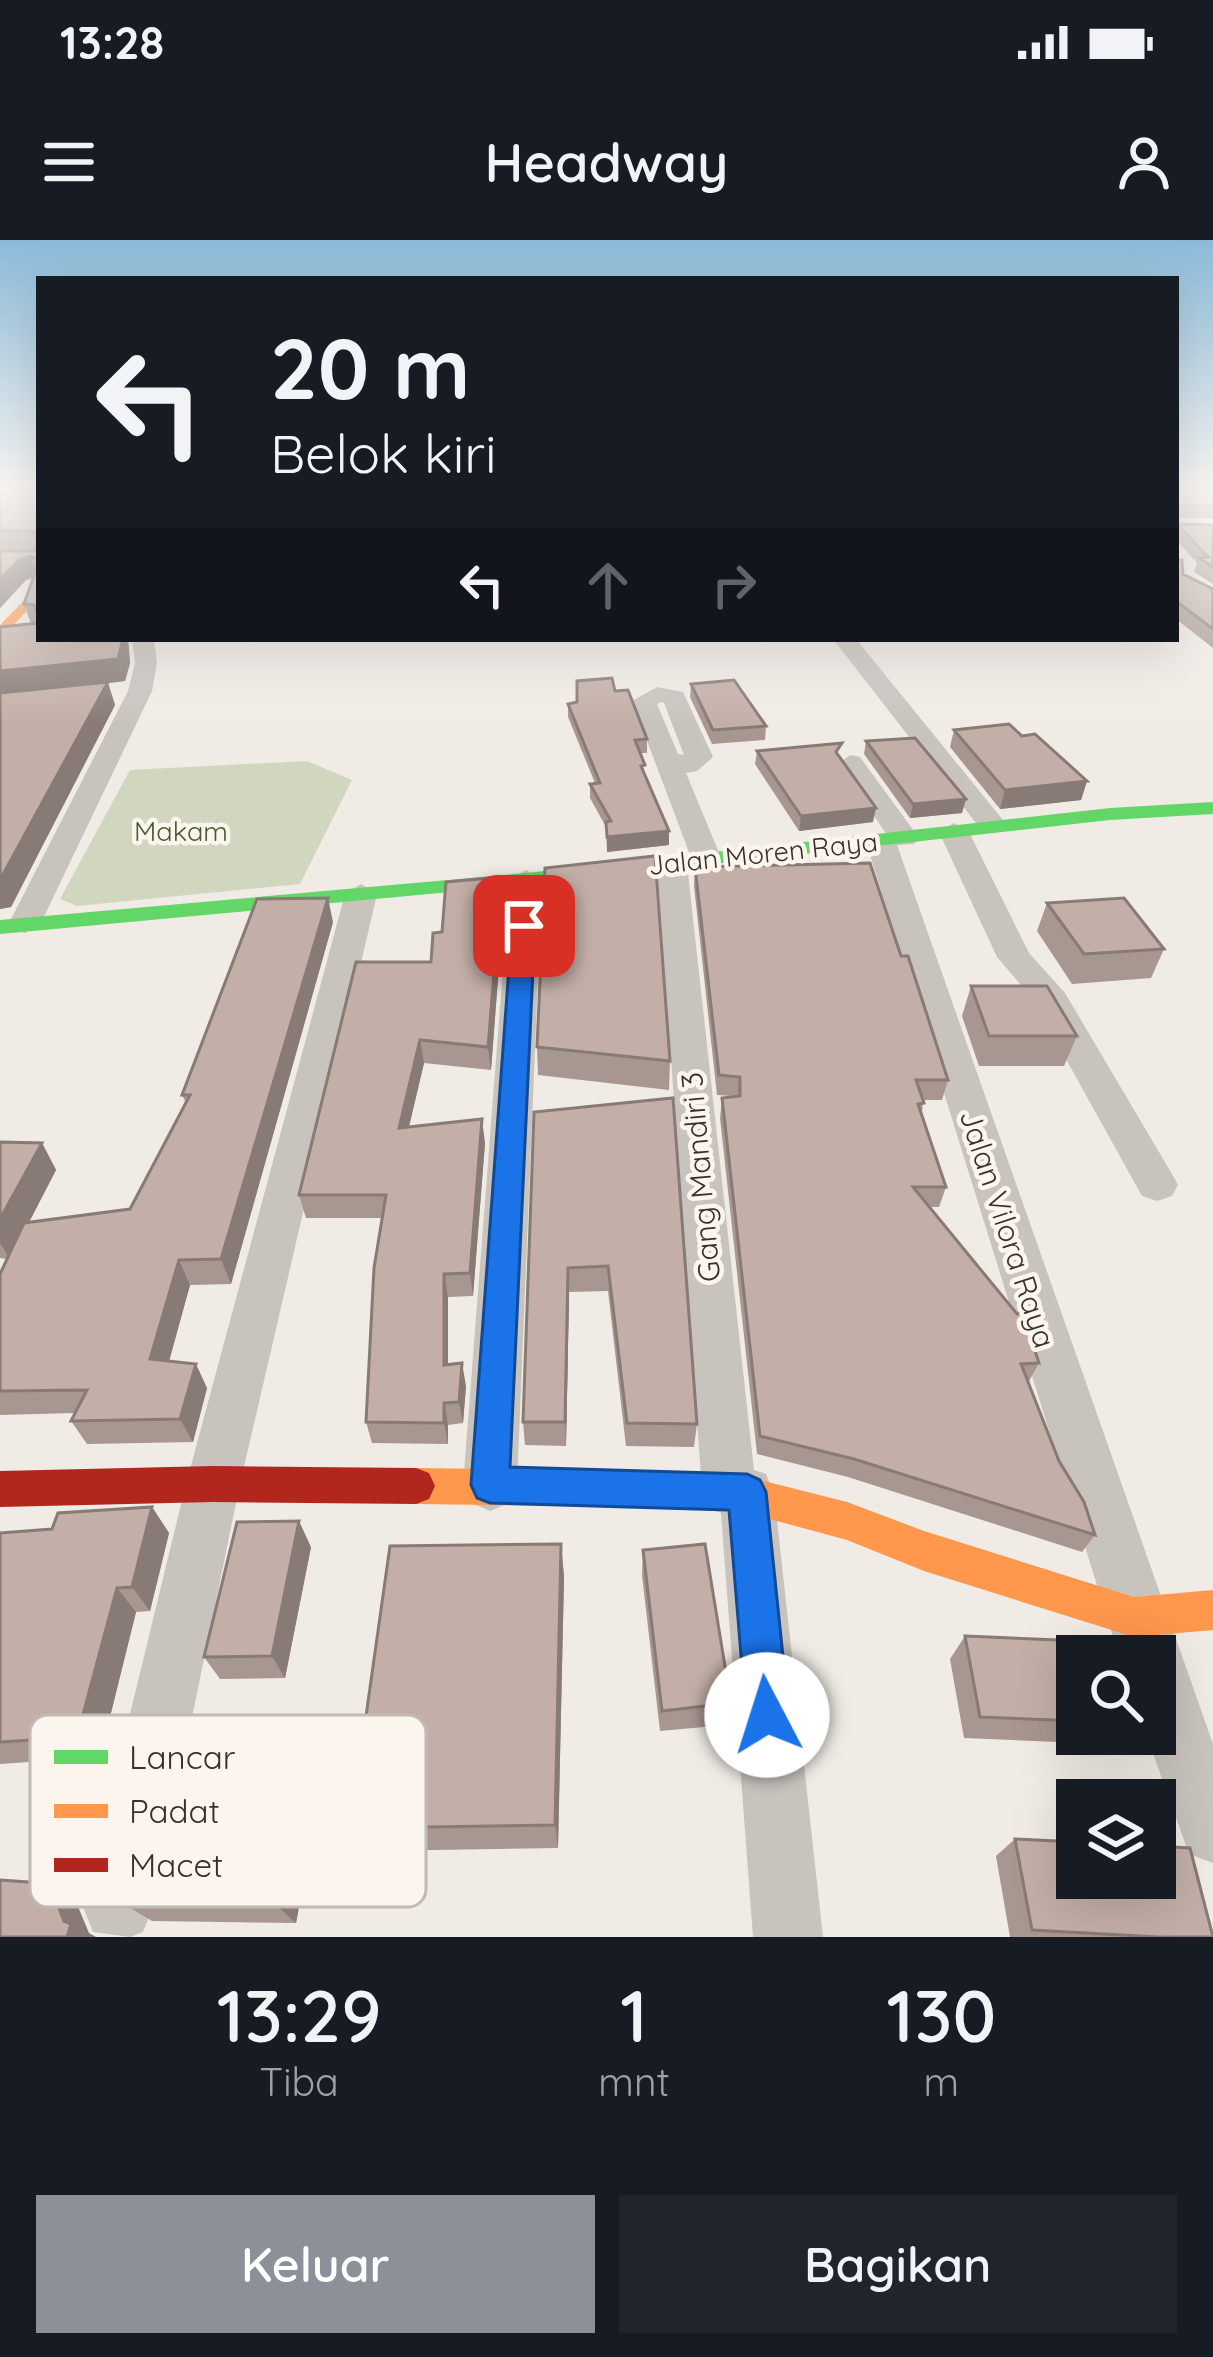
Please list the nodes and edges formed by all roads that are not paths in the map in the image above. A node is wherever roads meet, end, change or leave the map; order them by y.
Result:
1 (36, 593) edge
2 (0, 637) edge
3 (36, 637) edge
4 (145, 642) edge
5 (846, 642) edge
6 (140, 691) junction
7 (104, 696) edge
8 (670, 760) dead end
9 (851, 763) edge
10 (1213, 808) edge
11 (993, 826) junction
12 (954, 832) junction
13 (892, 840) junction
14 (690, 862) junction
15 (526, 880) junction
16 (361, 893) junction
17 (12, 925) edge
18 (1157, 1186) dead end
19 (213, 1484) junction
20 (490, 1485) junction
21 (0, 1489) edge
22 (738, 1491) junction
23 (1213, 1610) edge
24 (1110, 1635) edge
25 (1142, 1635) edge
26 (1170, 1635) edge
27 (161, 1715) edge
28 (1176, 1730) edge
29 (1213, 1830) edge
30 (788, 1937) edge

1 - 2 street
2 - 3 street
4 - 6 street
5 - 11 street
6 - 7 street
6 - 17 street
8 - 14 street, Gang Mandiri 3
9 - 13 street, Jalan Vilora Raya
10 - 11 street, Jalan Moren Raya
11 - 12 street, Jalan Moren Raya
12 - 13 street, Jalan Moren Raya
12 - 18 street
13 - 14 street, Jalan Moren Raya
13 - 25 street, Jalan Vilora Raya
14 - 15 street, Jalan Moren Raya
14 - 22 street, Gang Mandiri 3
15 - 16 street, Jalan Moren Raya
15 - 20 street
16 - 17 street, Jalan Moren Raya
16 - 19 street
19 - 20 street
19 - 21 street
19 - 27 street
20 - 22 street
22 - 24 street
22 - 30 street, Gang Mandiri 3
23 - 26 street
28 - 29 street, Jalan Vilora Raya

